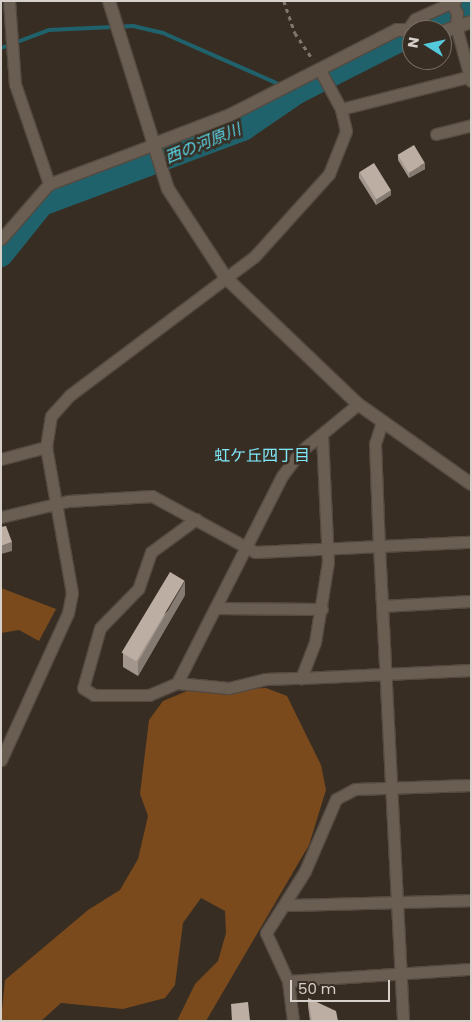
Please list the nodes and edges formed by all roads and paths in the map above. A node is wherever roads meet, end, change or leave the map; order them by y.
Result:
1 (9, 1) edge
2 (109, 1) edge
3 (284, 1) edge
4 (455, 10) edge
5 (415, 20) edge
6 (471, 22) edge
7 (402, 30) edge
8 (321, 72) junction
9 (470, 78) edge
10 (341, 109) junction
11 (471, 125) edge
12 (436, 134) dead end
13 (152, 145) junction
14 (50, 184) junction
15 (1, 239) edge
16 (226, 278) junction
17 (358, 404) junction
18 (382, 422) junction
19 (322, 435) junction
20 (46, 447) junction
21 (1, 459) edge
22 (471, 484) edge
23 (57, 503) junction
24 (1, 517) edge
25 (196, 519) junction
26 (471, 542) edge
27 (379, 546) junction
28 (245, 548) junction
29 (328, 550) junction
30 (471, 601) edge
31 (382, 606) junction
32 (215, 608) junction
33 (322, 609) junction
34 (471, 670) edge
35 (385, 675) junction
36 (301, 678) junction
37 (177, 683) junction
38 (1, 760) edge
39 (471, 785) edge
40 (391, 789) junction
41 (471, 900) edge
42 (396, 903) junction
43 (286, 905) junction
44 (471, 968) edge
45 (400, 972) junction
46 (288, 980) junction
47 (293, 1021) edge
48 (403, 1021) edge

1 - 14 street
2 - 13 street
3 - 8 path
4 - 5 street
4 - 6 street
4 - 9 street
7 - 8 street
8 - 10 street
8 - 13 street
9 - 10 street
10 - 16 street
11 - 12 street
13 - 14 street
13 - 16 street
14 - 15 street
16 - 17 street
16 - 20 street
17 - 18 street
17 - 19 street
18 - 22 street
18 - 27 street
19 - 28 street
19 - 29 street
20 - 21 street
20 - 23 street
23 - 24 street
23 - 25 street
23 - 38 street
25 - 28 street
25 - 37 street
26 - 27 street
27 - 29 street
27 - 31 street
28 - 29 street
28 - 32 street
29 - 33 street
30 - 31 street
31 - 35 street
32 - 33 street
32 - 37 street
33 - 36 street
34 - 35 street
35 - 36 street
35 - 40 street
36 - 37 street
39 - 40 street
40 - 42 street
40 - 43 street
41 - 42 street
42 - 43 street
42 - 45 street
43 - 46 street
44 - 45 street
45 - 46 street
45 - 48 street
46 - 47 street

